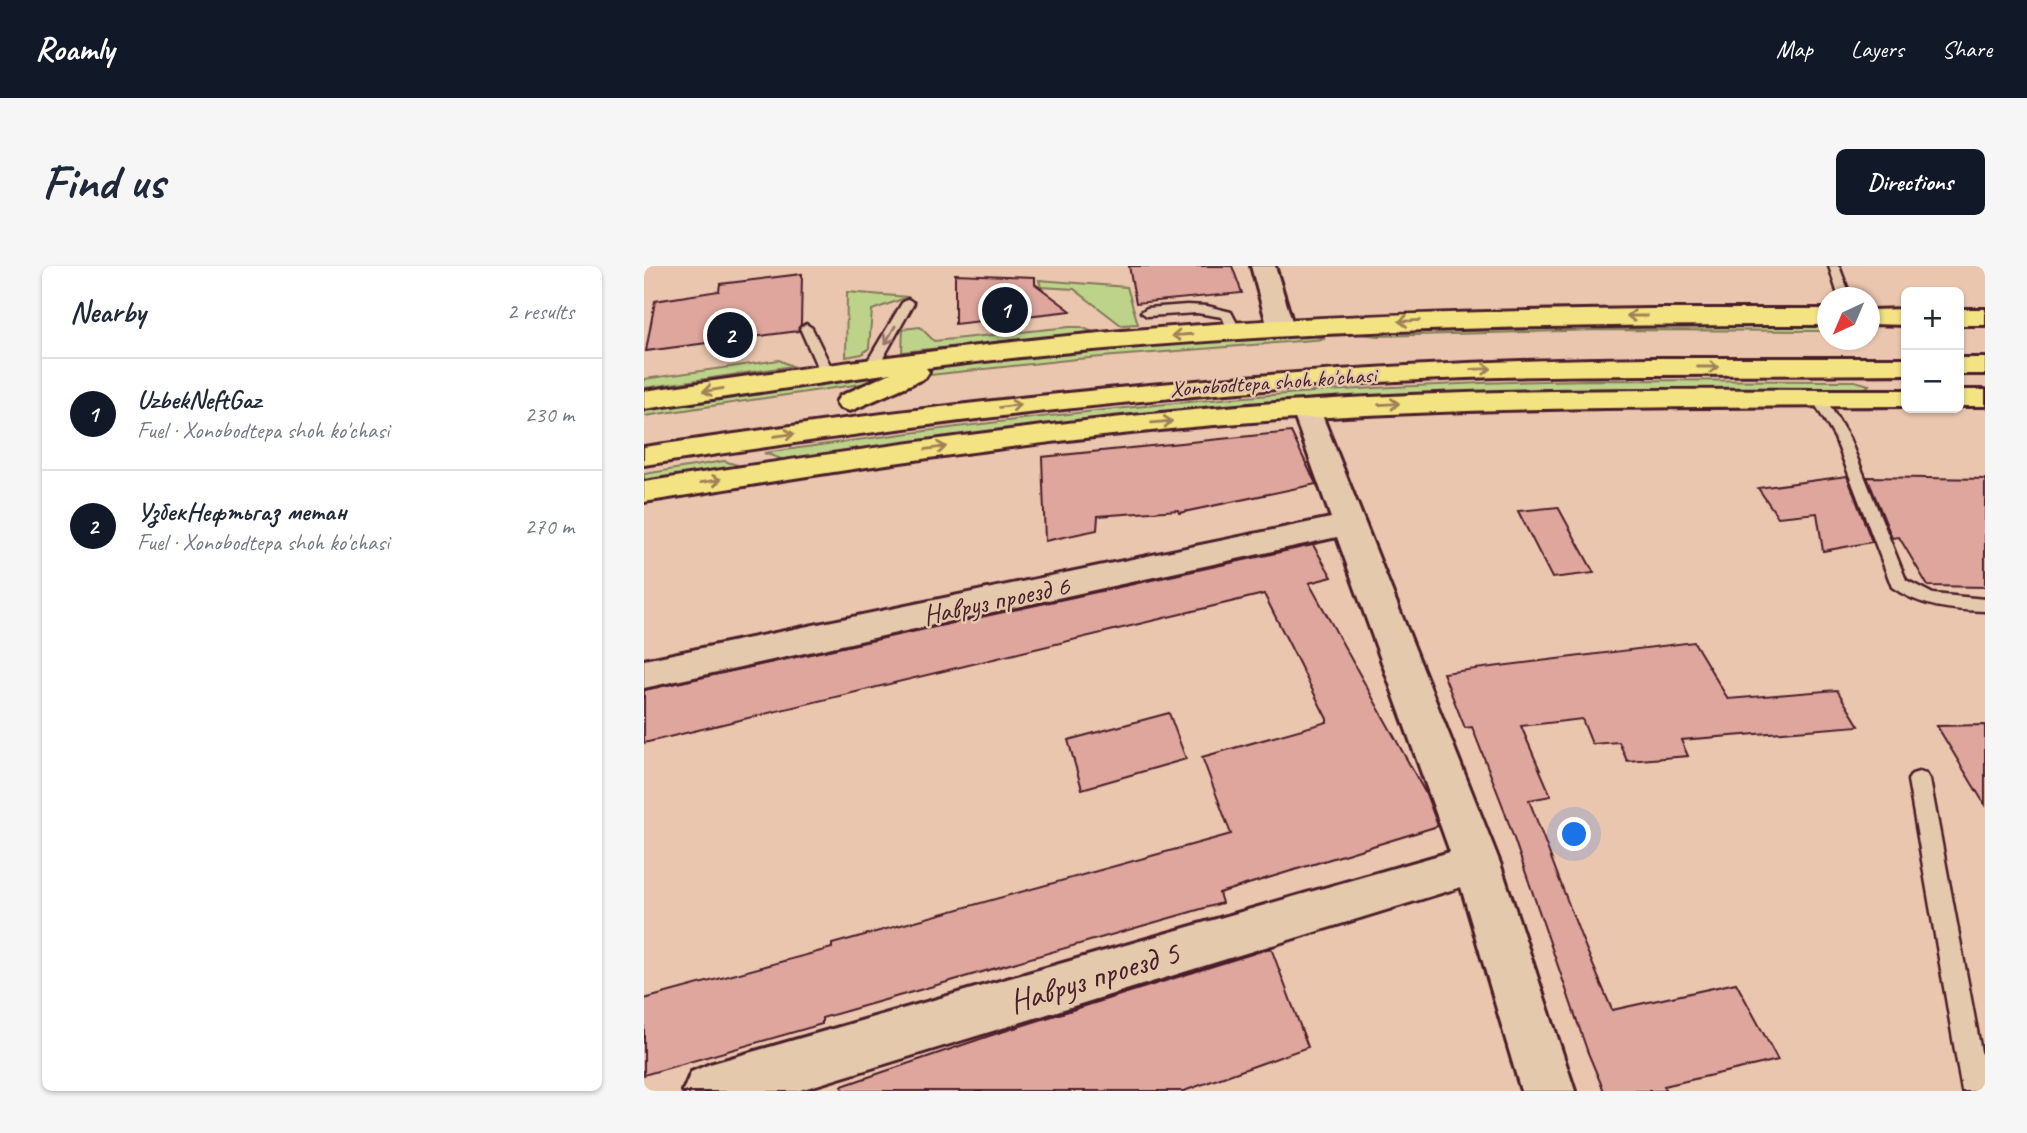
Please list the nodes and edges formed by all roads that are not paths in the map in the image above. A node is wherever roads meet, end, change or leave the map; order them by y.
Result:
1 (1263, 266) edge
2 (1834, 267) edge
3 (1840, 287) edge
4 (908, 303) dead end
5 (1147, 312) dead end
6 (1817, 317) edge
7 (1880, 317) edge
8 (1901, 317) edge
9 (1964, 317) edge
10 (1985, 317) edge
11 (806, 328) dead end
12 (1294, 328) junction
13 (1235, 331) junction
14 (1901, 345) edge
15 (1964, 345) edge
16 (1985, 345) edge
17 (1396, 348) junction
18 (1656, 356) junction
19 (946, 358) junction
20 (1828, 366) junction
21 (1901, 366) edge
22 (1964, 366) edge
23 (1985, 366) edge
24 (871, 367) junction
25 (827, 373) junction
26 (1901, 388) edge
27 (1819, 398) junction
28 (1901, 398) edge
29 (1964, 398) edge
30 (1985, 398) edge
31 (644, 400) edge
32 (850, 402) junction
33 (1306, 410) junction
34 (644, 431) edge
35 (705, 446) junction
36 (644, 456) edge
37 (788, 468) junction
38 (644, 492) edge
39 (1348, 525) junction
40 (1985, 606) edge
41 (644, 674) edge
42 (1919, 780) dead end
43 (1477, 863) junction
44 (710, 1091) edge
45 (1548, 1091) edge
46 (1975, 1091) edge

1 - 12 street
2 - 3 lane
4 -> 24 lane
5 - 13 lane
6 -> 12 highway
7 - 8 highway
9 - 10 highway
11 - 25 lane
12 - 13 highway
12 - 17 highway
13 -> 19 highway
14 - 18 highway, Xonobodtepa shoh ko'chasi
15 - 16 highway
17 - 18 highway, Xonobodtepa shoh ko'chasi
17 - 32 highway, Xonobodtepa shoh ko'chasi
18 -> 20 highway, Xonobodtepa shoh ko'chasi
35 -> 18 highway, Xonobodtepa shoh ko'chasi
19 - 24 highway
19 - 32 highway
20 - 21 highway, Xonobodtepa shoh ko'chasi
20 - 26 highway
22 - 23 highway
24 - 25 highway
25 -> 31 highway
27 - 28 highway
33 -> 27 highway
27 - 40 lane
29 - 30 highway
32 - 34 highway, Xonobodtepa shoh ko'chasi
37 -> 33 highway
33 - 39 street
35 - 36 highway, Xonobodtepa shoh ko'chasi
35 - 37 highway
38 -> 37 highway
39 - 41 street, Навруз проезд 6
39 - 43 street
42 - 46 lane
43 - 44 street, Навруз проезд 5
43 - 45 street

